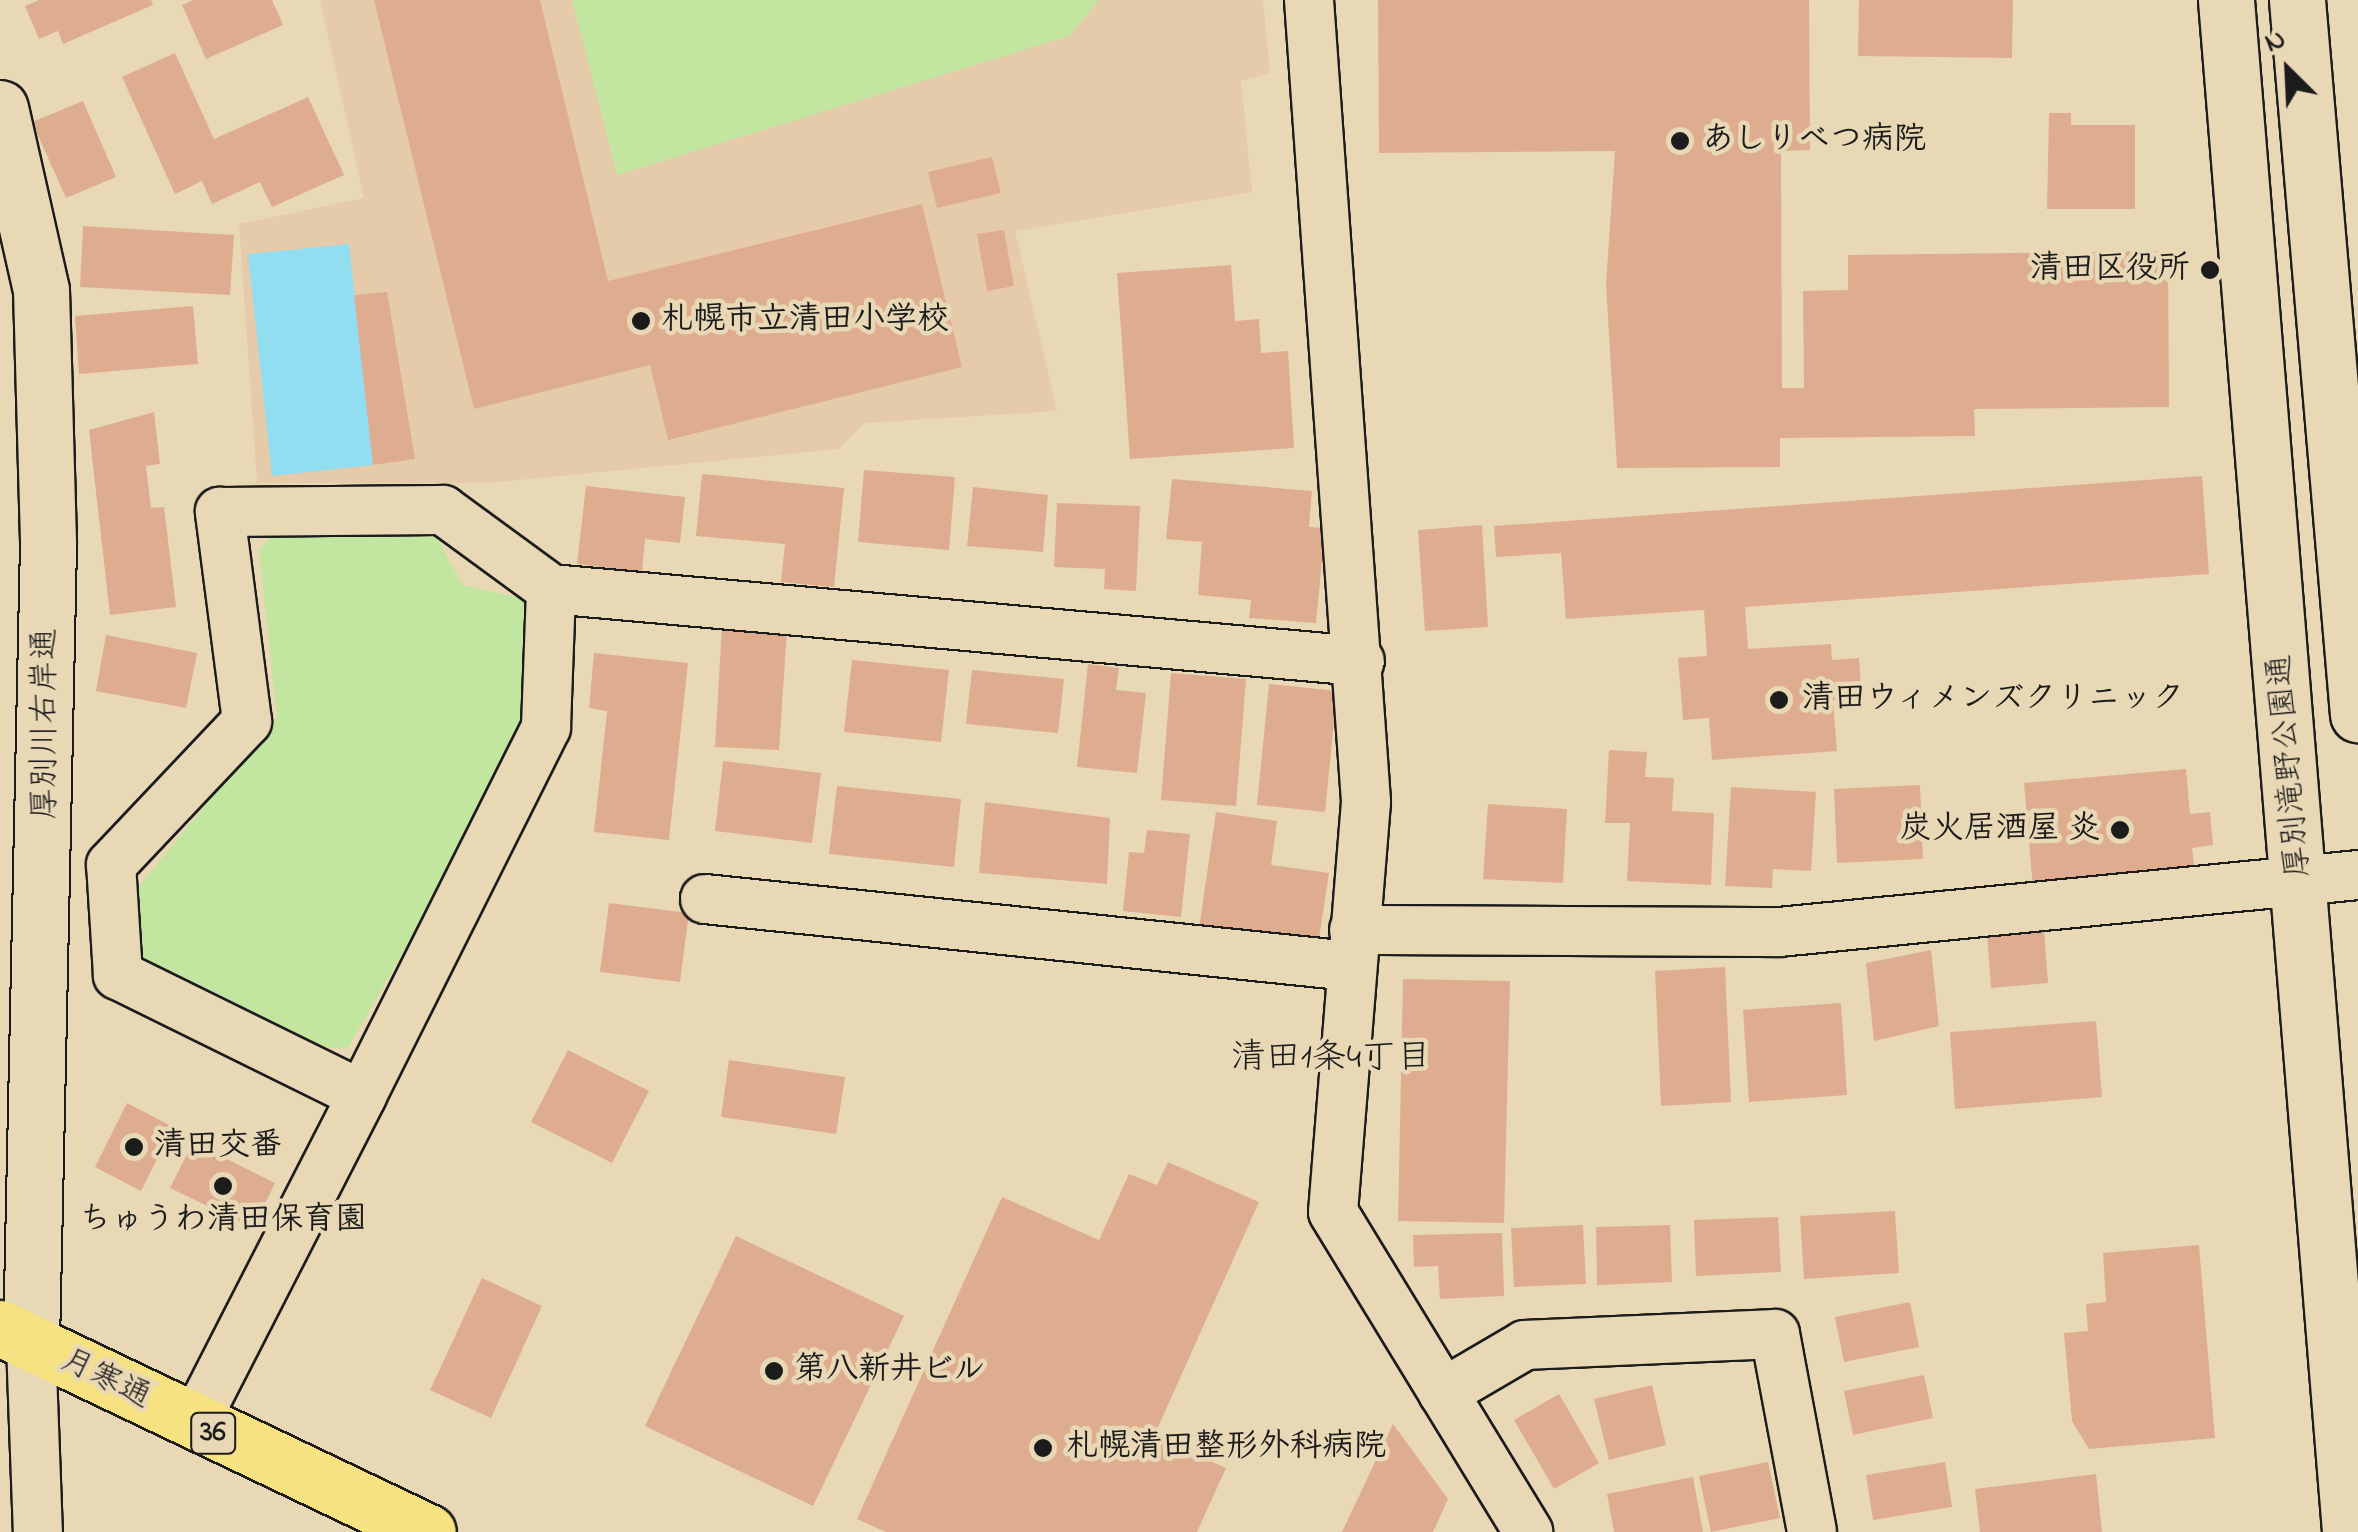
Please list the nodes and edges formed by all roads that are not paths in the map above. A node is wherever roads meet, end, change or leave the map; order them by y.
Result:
1 (1309, 0) edge
2 (2226, 0) edge
3 (2296, 0) edge
4 (0, 108) edge
5 (551, 590) junction
6 (1360, 661) junction
7 (2358, 714) edge
8 (2358, 875) edge
9 (2302, 882) junction
10 (705, 899) dead end
11 (1352, 948) junction
12 (362, 1094) junction
13 (15, 1336) edge
14 (1443, 1392) junction
15 (194, 1424) junction
16 (38, 1532) edge
17 (428, 1532) edge
18 (1528, 1532) edge
19 (1812, 1532) edge
20 (2350, 1532) edge

1 - 6 street
2 - 9 main road, 厚別滝野公園通
3 - 7 main road
4 - 13 main road, 厚別川右岸通
5 - 6 street
5 - 12 street
5 - 12 street
6 - 11 street
8 - 9 street
9 - 11 street
9 - 20 main road, 厚別滝野公園通
10 - 11 street
11 - 14 street
12 - 15 street
13 - 15 highway, 月寒通 / 36
13 - 16 street
14 - 18 street
14 - 19 street
15 - 17 highway, 月寒通 / 36

